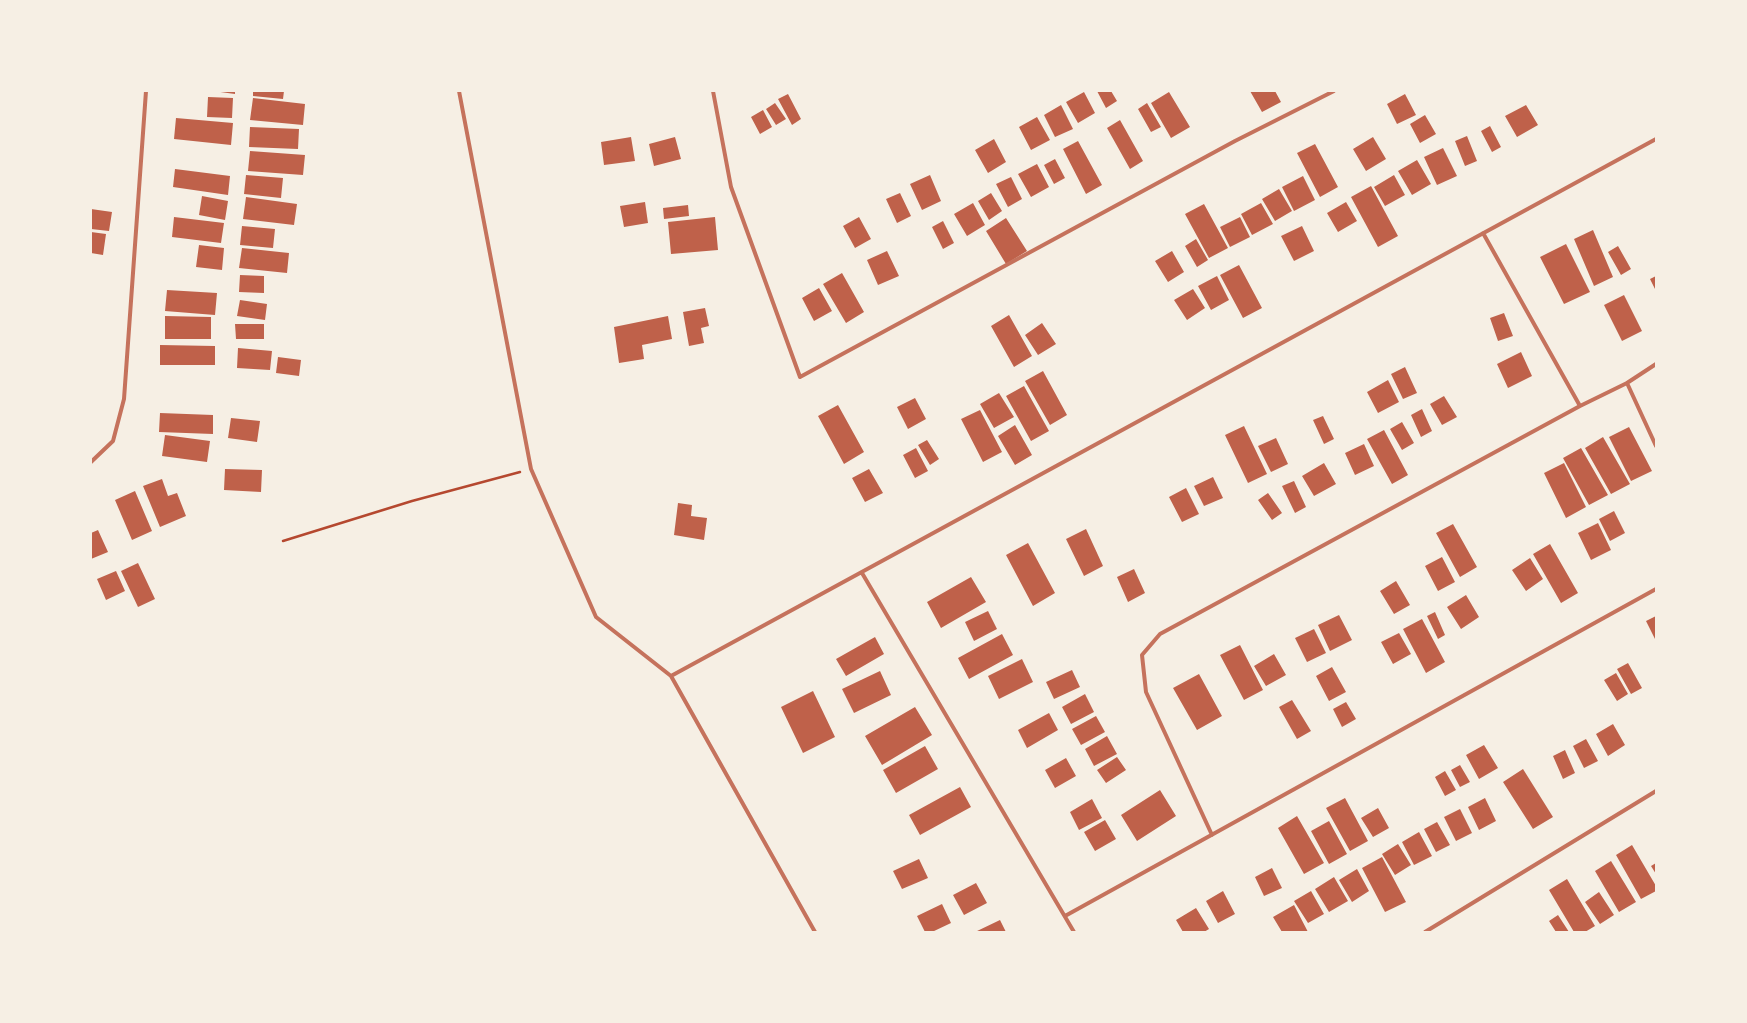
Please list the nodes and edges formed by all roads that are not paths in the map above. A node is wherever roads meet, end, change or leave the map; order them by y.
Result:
1 (146, 91) edge
2 (459, 91) edge
3 (713, 91) edge
4 (1334, 91) edge
5 (1656, 139) edge
6 (1483, 233) junction
7 (1656, 364) edge
8 (1627, 383) junction
9 (1580, 406) junction
10 (1656, 446) edge
11 (91, 462) edge
12 (862, 573) junction
13 (1656, 589) edge
14 (671, 676) junction
15 (1656, 791) edge
16 (1212, 835) junction
17 (1065, 916) junction
18 (815, 932) edge
19 (1074, 932) edge
20 (1425, 932) edge

1 - 11 street
2 - 14 street
3 - 4 street
5 - 6 street
6 - 9 street
6 - 12 street
7 - 8 street
8 - 9 street
8 - 10 street
9 - 16 street
12 - 14 street
12 - 17 street
13 - 16 street
14 - 18 street
15 - 20 street
16 - 17 street
17 - 19 street

